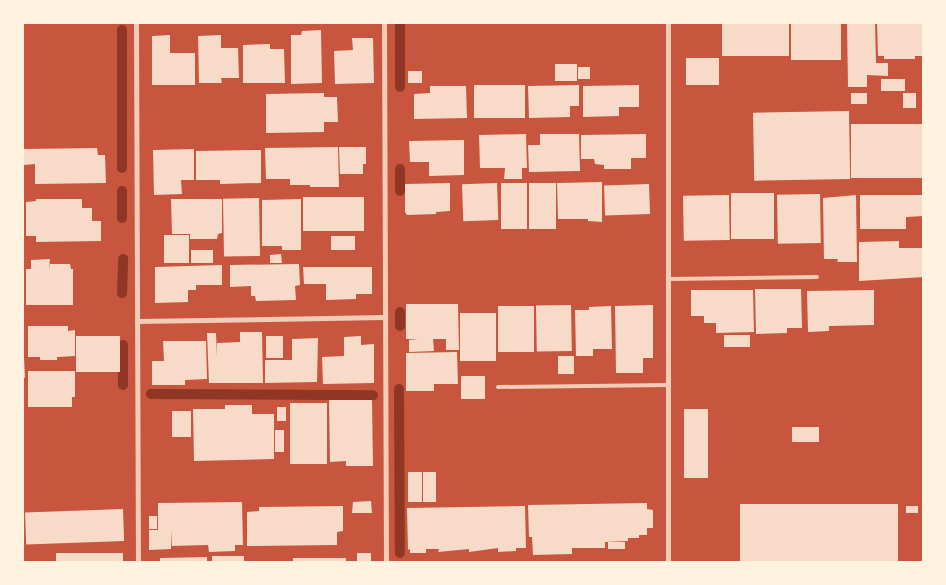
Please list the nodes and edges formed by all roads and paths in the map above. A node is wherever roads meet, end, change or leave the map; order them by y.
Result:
1 (136, 22) edge
2 (384, 22) edge
3 (668, 22) edge
4 (817, 277) dead end
5 (668, 279) junction
6 (385, 317) junction
7 (137, 321) junction
8 (668, 385) junction
9 (498, 387) dead end
10 (138, 562) edge
11 (386, 562) edge
12 (668, 562) edge

1 - 7 street
2 - 6 street
3 - 5 street
4 - 5 lane
5 - 8 street
6 - 7 street
6 - 11 street
7 - 10 street
8 - 9 lane
8 - 12 street

